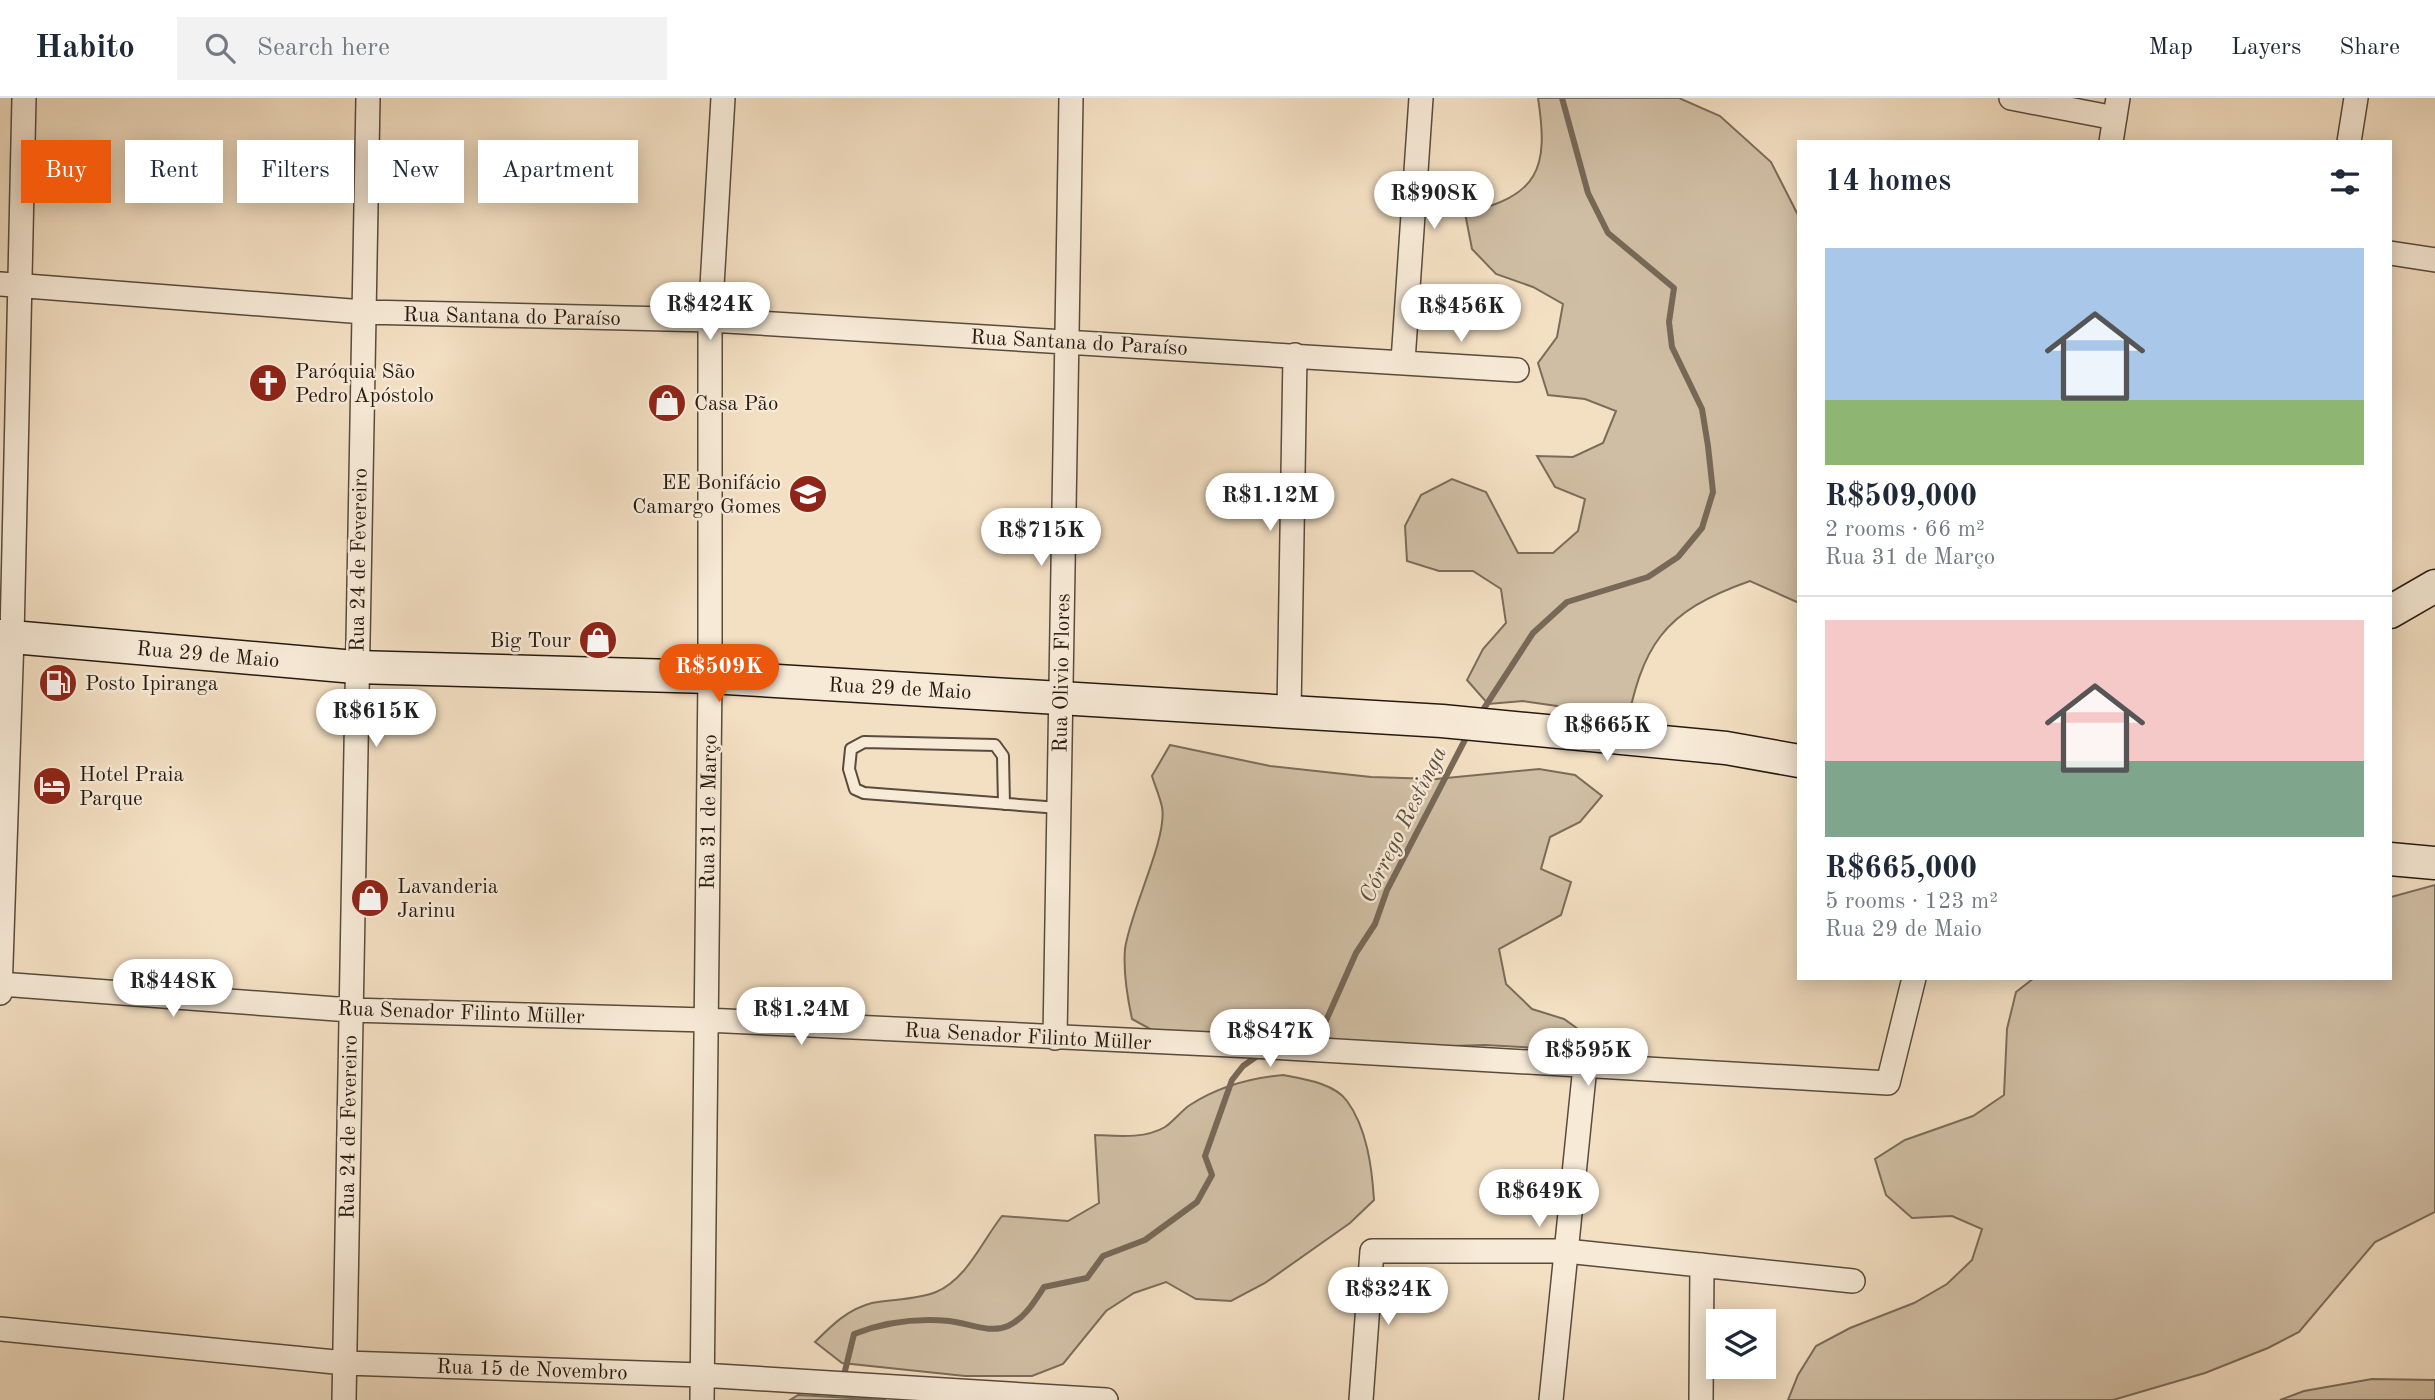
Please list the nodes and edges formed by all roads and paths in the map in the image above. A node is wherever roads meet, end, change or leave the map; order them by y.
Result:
1 (24, 98) edge
2 (368, 98) edge
3 (723, 98) edge
4 (1070, 98) edge
5 (1421, 98) edge
6 (2011, 98) edge
7 (2356, 98) edge
8 (2116, 108) edge
9 (2111, 140) edge
10 (2349, 140) edge
11 (2392, 253) edge
12 (2435, 260) edge
13 (10, 285) edge
14 (364, 312) junction
15 (710, 320) junction
16 (1067, 341) junction
17 (1294, 355) junction
18 (1402, 361) junction
19 (1517, 370) dead end
20 (2435, 586) edge
21 (2392, 611) edge
22 (6, 637) edge
23 (355, 667) junction
24 (710, 677) junction
25 (1061, 698) junction
26 (1289, 712) junction
27 (1797, 744) edge
28 (1726, 748) junction
29 (1797, 761) edge
30 (1004, 804) junction
31 (1059, 808) junction
32 (2392, 859) edge
33 (2435, 863) edge
34 (1914, 980) edge
35 (0, 984) edge
36 (0, 993) edge
37 (350, 1010) junction
38 (706, 1020) junction
39 (1055, 1038) junction
40 (1585, 1066) junction
41 (1566, 1251) junction
42 (1702, 1265) junction
43 (1853, 1281) dead end
44 (0, 1329) edge
45 (345, 1363) junction
46 (701, 1375) junction
47 (1049, 1398) edge
48 (344, 1400) edge
49 (702, 1400) edge
50 (1106, 1400) edge
51 (1361, 1400) edge
52 (1551, 1400) edge
53 (1701, 1400) edge

1 - 13 street
2 - 14 street, Rua 24 de Fevereiro
3 - 15 street, Rua 31 de Março
4 - 16 street, Rua Olivio Flores
5 - 18 street
6 - 8 street
7 - 10 street
8 - 9 street
11 - 12 street
13 - 14 street, Rua Santana do Paraíso
13 - 22 street
14 - 15 street, Rua Santana do Paraíso
14 - 23 street, Rua 24 de Fevereiro
15 - 16 street, Rua Santana do Paraíso
15 - 24 street, Rua 31 de Março
16 - 17 street, Rua Santana do Paraíso
16 - 25 street, Rua Olivio Flores
17 - 18 street, Rua Santana do Paraíso
17 - 26 street
18 - 19 street, Rua Santana do Paraíso
20 - 21 main road
22 - 23 main road, Rua 29 de Maio
22 - 35 street
23 - 24 main road, Rua 29 de Maio
23 - 37 street, Rua 24 de Fevereiro
24 - 25 main road, Rua 29 de Maio
24 - 38 street, Rua 31 de Março
25 - 26 main road, Rua 29 de Maio
25 - 31 street, Rua Olivio Flores
26 - 28 main road, Rua 29 de Maio
27 - 28 main road
28 - 29 main road, Rua 29 de Maio
30 - 30 lane
30 - 31 lane
31 - 39 street, Rua Olivio Flores
32 - 33 main road
34 - 40 street, Rua Senador Filinto Müller
35 - 36 street
35 - 37 street, Rua Senador Filinto Müller
37 - 38 street, Rua Senador Filinto Müller
37 - 45 street, Rua 24 de Fevereiro
38 - 39 street, Rua Senador Filinto Müller
38 - 46 street, Rua 31 de Março
39 - 40 street, Rua Senador Filinto Müller
40 - 41 street
41 - 42 street
41 - 51 street
41 - 52 street
42 - 43 street
42 - 53 street
44 - 45 street, Rua 15 de Novembro
45 - 46 street, Rua 15 de Novembro
45 - 48 street, Rua 24 de Fevereiro
46 - 47 street, Rua 15 de Novembro
46 - 49 street, Rua 31 de Março
47 - 50 street, Rua 15 de Novembro

